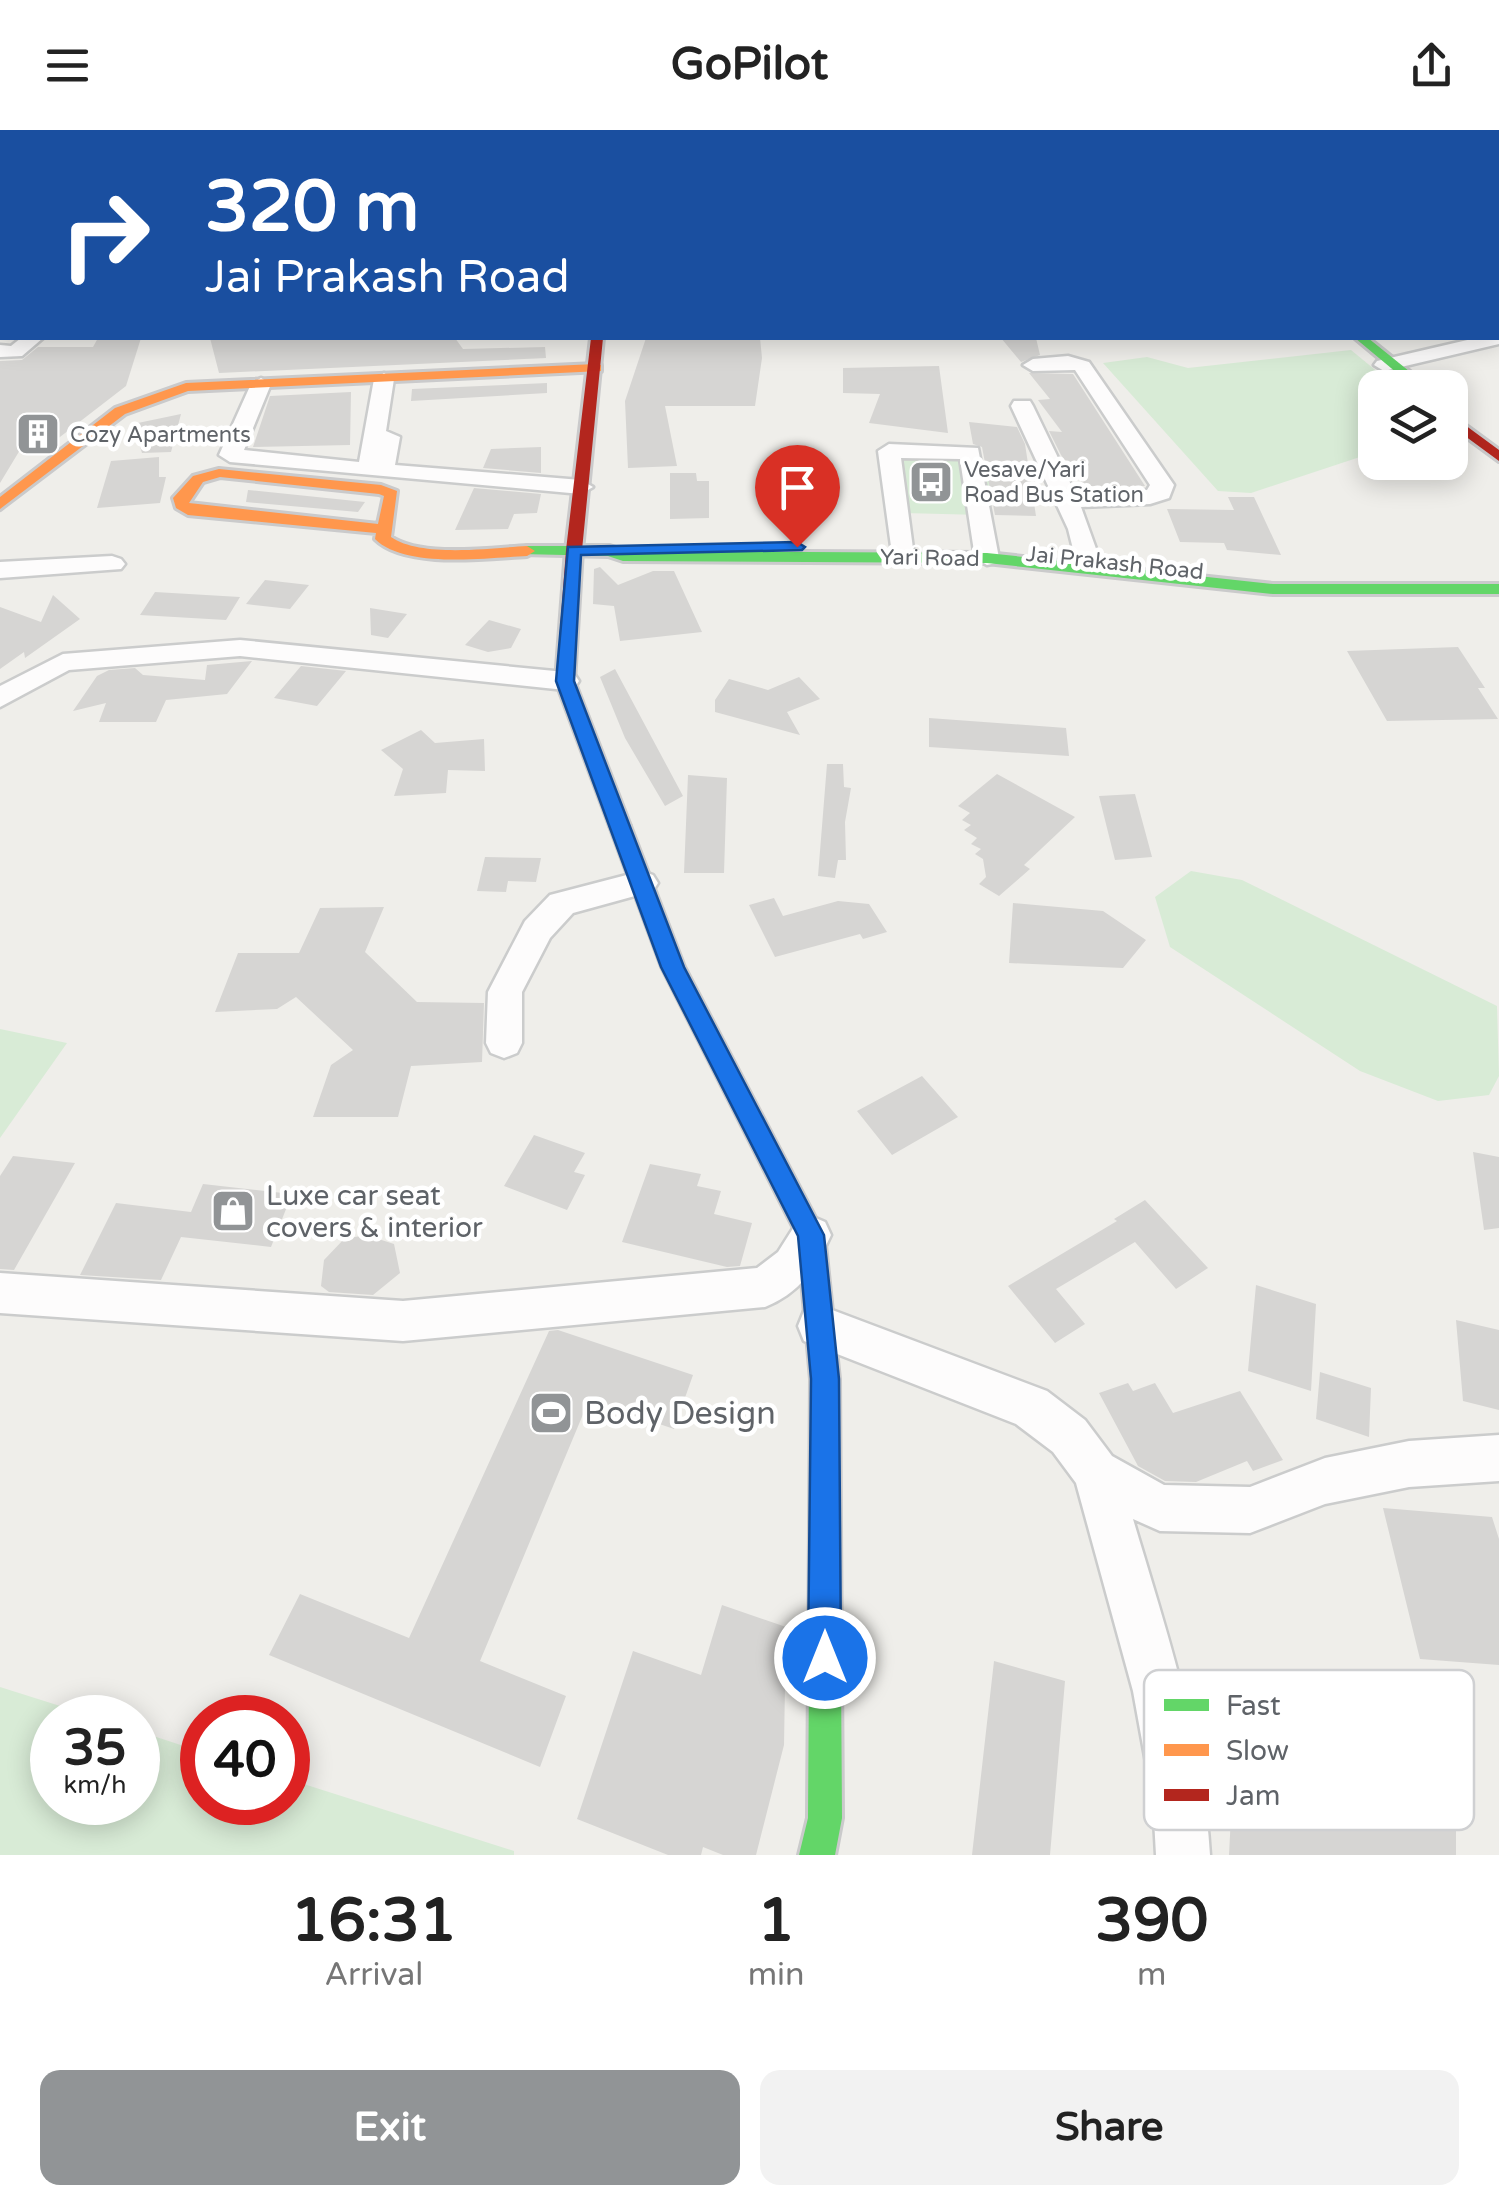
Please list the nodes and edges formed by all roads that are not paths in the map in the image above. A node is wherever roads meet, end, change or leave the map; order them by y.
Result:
1 (30, 340) edge
2 (597, 340) edge
3 (1354, 340) edge
4 (1364, 340) edge
5 (1421, 340) edge
6 (1490, 340) edge
7 (1447, 350) junction
8 (0, 352) edge
9 (1499, 360) edge
10 (1388, 364) junction
11 (1033, 365) dead end
12 (596, 370) junction
13 (1394, 370) edge
14 (1397, 370) edge
15 (392, 381) junction
16 (261, 384) junction
17 (1022, 406) dead end
18 (1468, 423) edge
19 (1468, 429) edge
20 (1493, 445) edge
21 (582, 487) junction
22 (1067, 500) junction
23 (0, 504) edge
24 (386, 529) junction
25 (574, 550) junction
26 (901, 552) junction
27 (986, 554) junction
28 (1087, 557) junction
29 (112, 564) dead end
30 (0, 570) edge
31 (1499, 578) edge
32 (1499, 589) edge
33 (565, 681) junction
34 (4, 692) edge
35 (642, 883) junction
36 (504, 1044) dead end
37 (811, 1235) junction
38 (0, 1292) edge
39 (819, 1326) junction
40 (1499, 1458) edge
41 (1096, 1472) junction
42 (1153, 1670) edge
43 (1182, 1830) edge
44 (817, 1855) edge
45 (1184, 1855) edge

1 - 8 street
2 - 12 street
3 - 10 street
4 - 10 street
5 - 7 street
6 - 7 street
7 - 9 street
7 - 10 street
10 - 13 street
10 - 14 street
11 - 22 street
12 - 15 street
12 - 21 street
15 - 16 street
15 - 16 street
15 - 21 street
16 - 23 street
17 - 22 street
18 - 20 street
19 - 20 street
21 - 25 street
22 - 28 street
24 - 24 street
24 - 25 street
25 - 26 street, Jai Prakash Road
25 - 33 street
26 - 27 street, Jai Prakash Road
26 - 27 street
27 - 28 street, Jai Prakash Road
27 - 32 street, Yari Road
28 - 31 street, Jai Prakash Road
29 - 30 street
33 - 34 street
33 - 35 street
35 - 36 street
35 - 37 street
37 - 38 street
37 - 39 street
39 - 41 street
39 - 44 street
40 - 41 street
41 - 42 street
43 - 45 street

